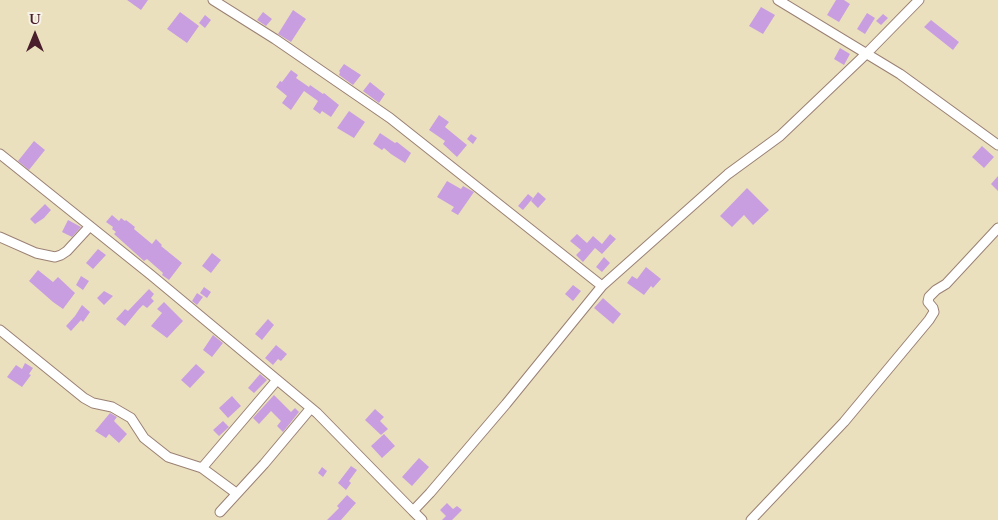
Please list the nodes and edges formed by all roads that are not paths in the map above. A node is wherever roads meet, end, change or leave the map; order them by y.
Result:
1 (212, 0) edge
2 (778, 0) edge
3 (919, 0) edge
4 (866, 54) junction
5 (998, 145) edge
6 (0, 154) edge
7 (90, 226) junction
8 (998, 228) edge
9 (0, 237) edge
10 (602, 286) junction
11 (0, 330) edge
12 (277, 380) junction
13 (311, 408) junction
14 (202, 468) junction
15 (236, 493) junction
16 (413, 511) junction
17 (220, 512) dead end
18 (422, 520) edge
19 (751, 520) edge

1 - 10 street
2 - 4 street
3 - 4 street
4 - 5 street
4 - 10 street
6 - 7 street
7 - 9 street
7 - 12 street
8 - 19 street
10 - 16 street
11 - 14 street
12 - 13 street
12 - 14 street
13 - 15 street
13 - 16 street
14 - 15 street
15 - 17 street
16 - 18 street

